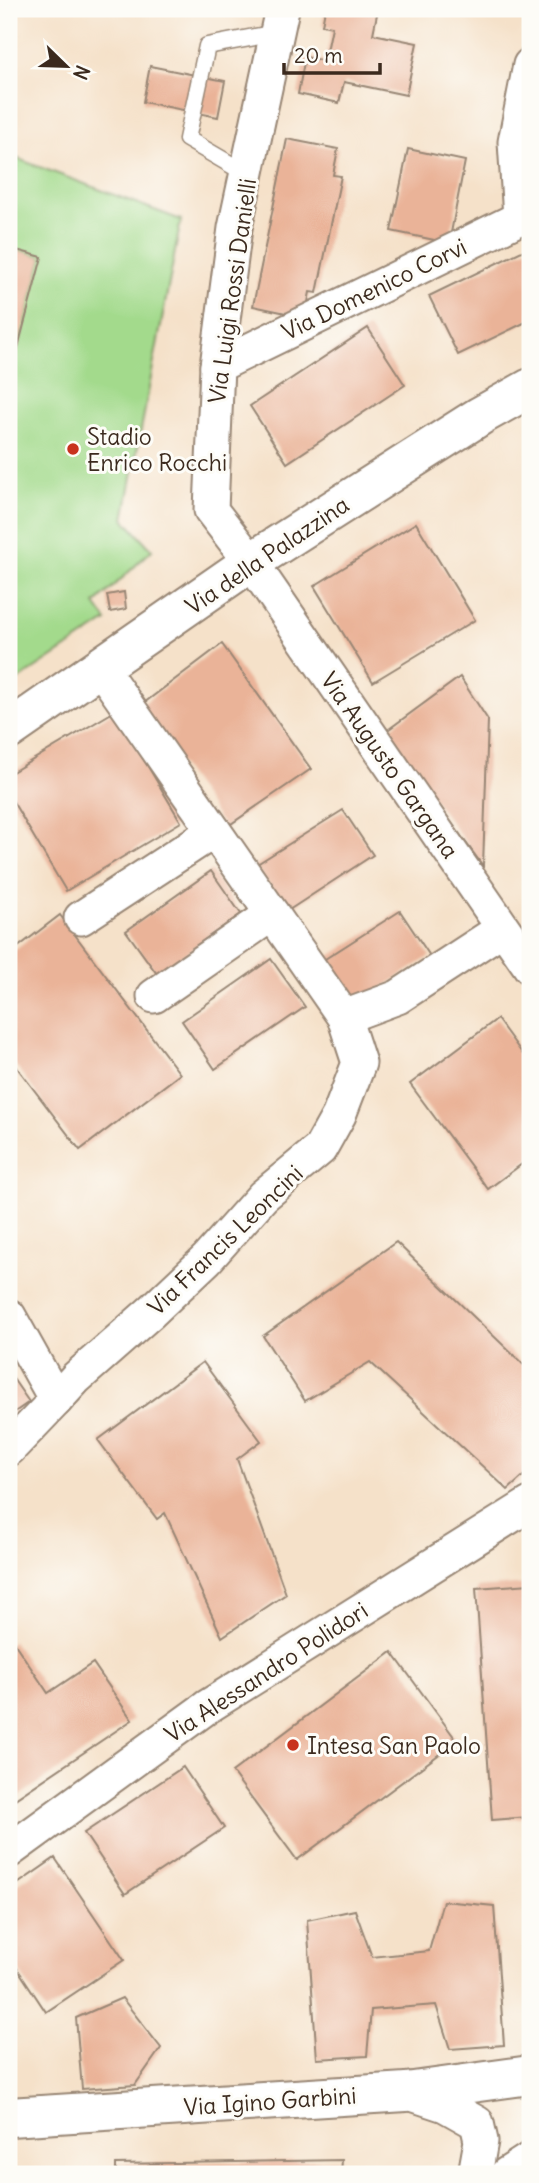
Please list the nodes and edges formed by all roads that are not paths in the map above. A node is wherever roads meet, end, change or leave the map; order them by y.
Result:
1 (279, 21) edge
2 (530, 65) edge
3 (247, 174) junction
4 (525, 215) edge
5 (217, 366) junction
6 (530, 388) edge
7 (251, 562) junction
8 (100, 667) junction
9 (9, 730) edge
10 (214, 831) junction
11 (272, 914) junction
12 (81, 918) dead end
13 (502, 929) junction
14 (530, 967) edge
15 (154, 996) dead end
16 (344, 1017) junction
17 (9, 1316) edge
18 (56, 1400) junction
19 (10, 1449) edge
20 (530, 1504) edge
21 (9, 1851) edge
22 (530, 2075) edge
23 (406, 2092) junction
24 (9, 2117) edge
25 (530, 2159) edge
26 (475, 2174) edge
27 (508, 2174) edge

1 - 3 street, Via Luigi Rossi Danielli
1 - 3 lane
2 - 4 street
3 - 5 street, Via Luigi Rossi Danielli
4 - 5 street, Via Domenico Corvi
5 - 7 street, Via Luigi Rossi Danielli
6 - 7 main road, Via della Palazzina
7 - 8 main road, Via della Palazzina
7 - 13 street, Via Augusto Gargana
8 - 9 main road, Via della Palazzina
8 - 10 street, Via Francis Leoncini
10 - 11 street, Via Francis Leoncini
10 - 12 street
11 - 15 street
11 - 16 street, Via Francis Leoncini
13 - 14 street, Via Augusto Gargana
13 - 16 street
16 - 18 street, Via Francis Leoncini
17 - 18 street
18 - 19 street, Via Francis Leoncini
20 - 21 street, Via Alessandro Polidori
22 - 23 main road, Via Igino Garbini
23 - 24 main road, Via Igino Garbini
23 - 26 street
25 - 27 street

